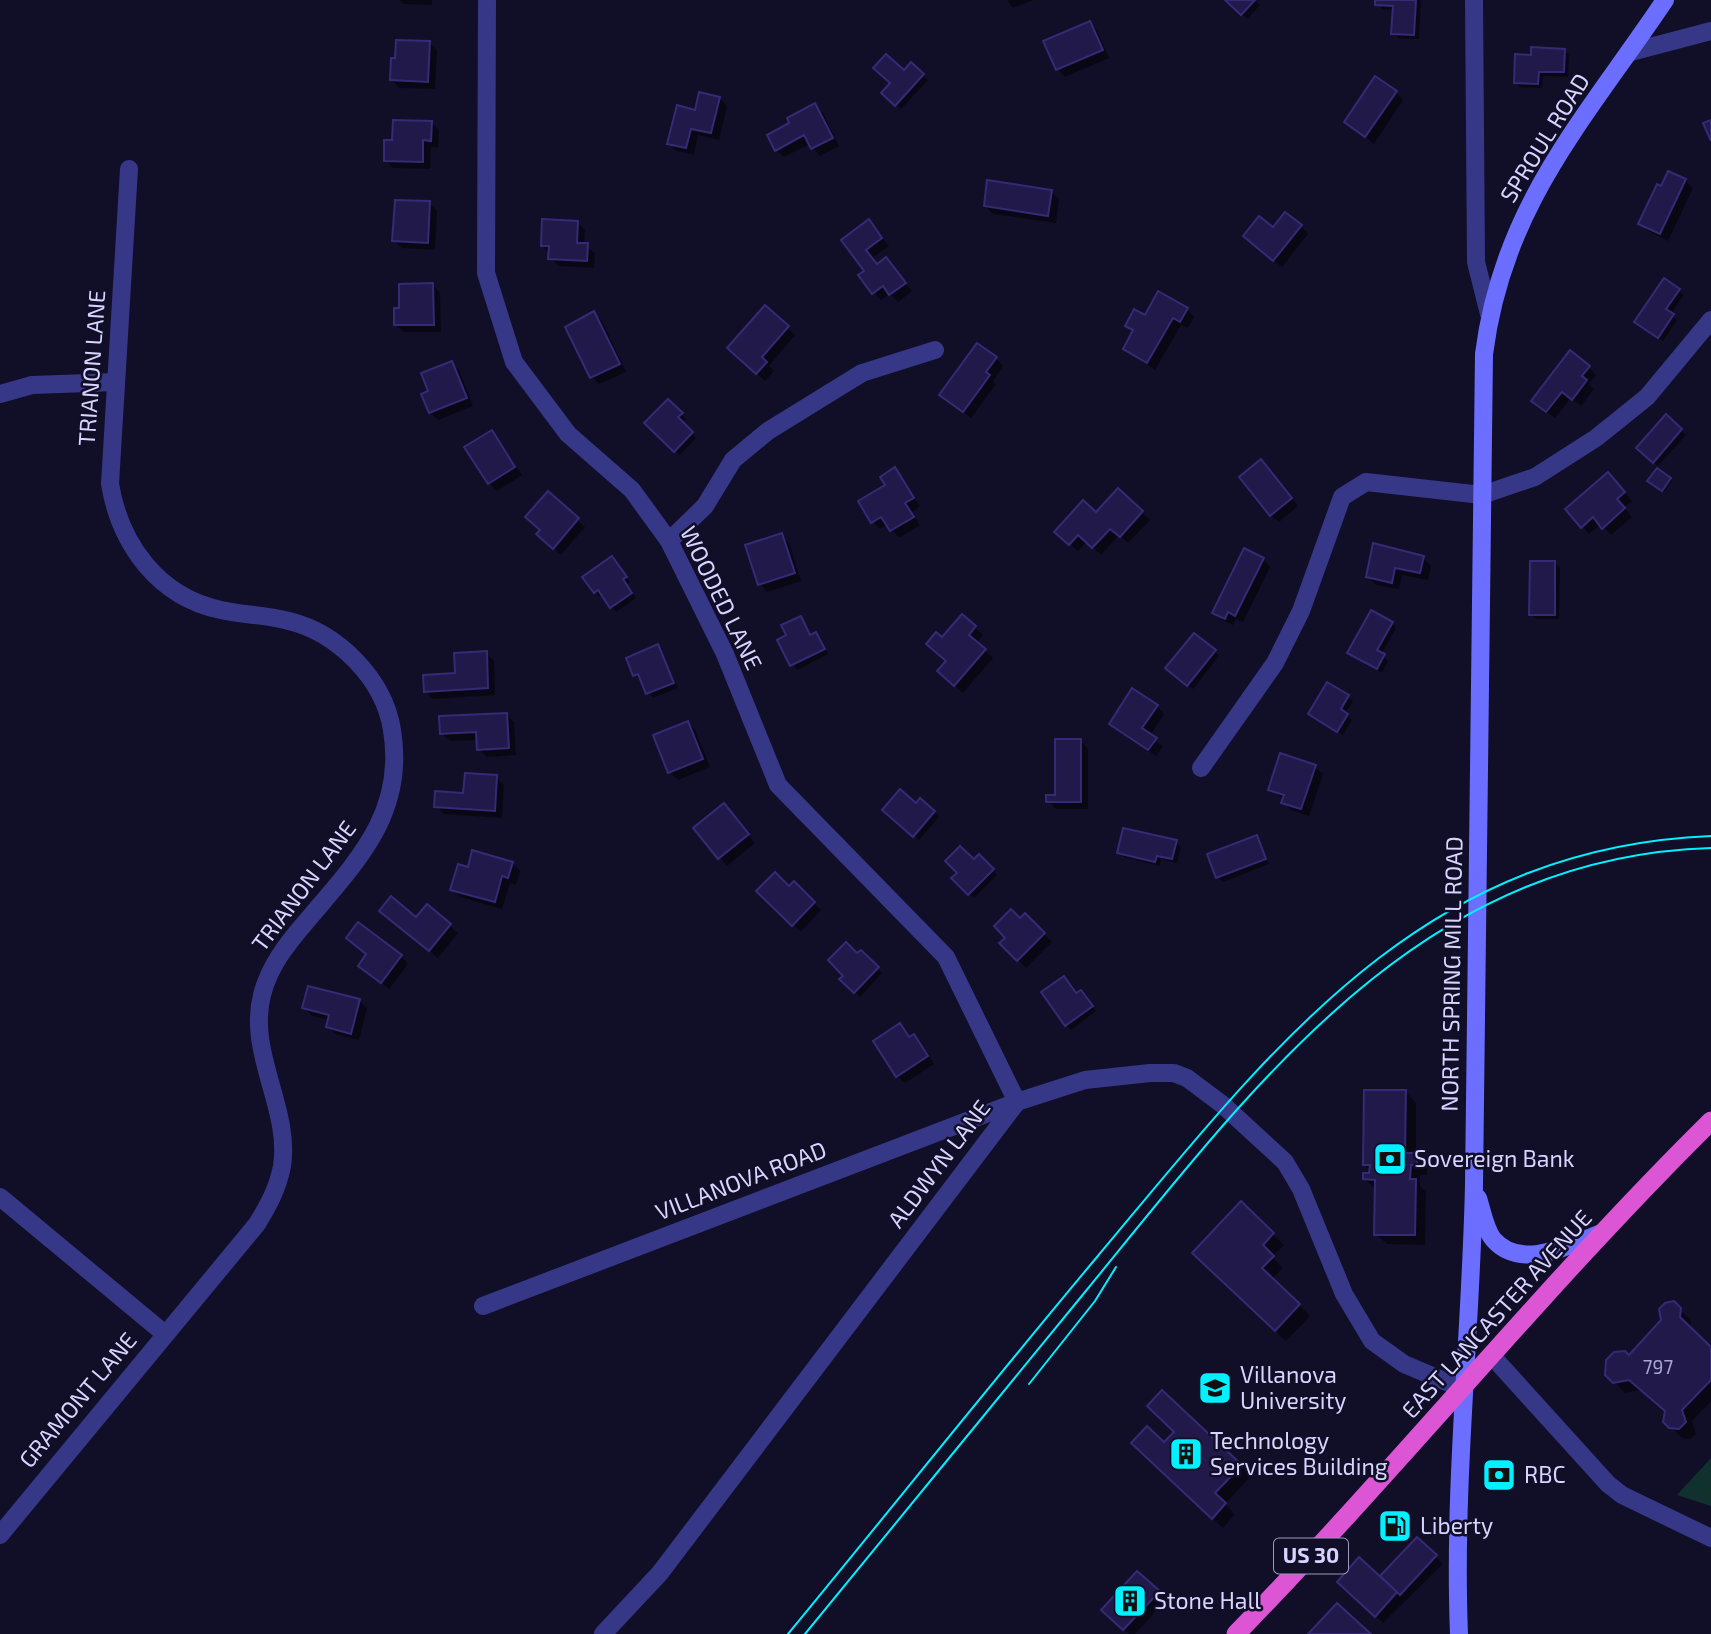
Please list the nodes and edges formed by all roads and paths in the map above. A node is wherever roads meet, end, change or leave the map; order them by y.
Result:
1 (487, 0) edge
2 (1474, 0) edge
3 (1665, 0) edge
4 (1711, 31) edge
5 (1631, 52) junction
6 (129, 169) dead end
7 (1489, 314) junction
8 (1711, 320) edge
9 (935, 350) dead end
10 (116, 382) junction
11 (0, 394) edge
12 (1482, 495) junction
13 (669, 541) junction
14 (1201, 768) dead end
15 (1017, 1101) junction
16 (1711, 1121) edge
17 (1474, 1187) junction
18 (0, 1197) edge
19 (1602, 1233) junction
20 (483, 1306) dead end
21 (165, 1334) junction
22 (1492, 1356) junction
23 (1463, 1389) junction
24 (0, 1535) edge
25 (1711, 1538) edge
26 (603, 1634) edge
27 (1236, 1634) edge
28 (1459, 1634) edge

1 - 13 street, WOODED LANE
2 - 7 street
3 - 5 main road, SPROUL ROAD
4 - 5 street
5 - 7 main road, SPROUL ROAD
6 - 10 street, TRIANON LANE
7 - 12 main road, NORTH SPRING MILL ROAD
8 - 12 street
9 - 13 street
10 - 11 street
10 - 21 street, TRIANON LANE
12 - 14 street
12 - 17 main road, NORTH SPRING MILL ROAD
13 - 15 street, WOODED LANE
15 - 20 street, VILLANOVA ROAD
15 - 23 street, ALDWYN LANE
15 - 26 street, ALDWYN LANE
16 - 19 highway, EAST LANCASTER AVENUE / US 30
17 - 19 main road
17 - 23 main road, NORTH SPRING MILL ROAD
18 - 21 street, GRAMONT LANE
19 - 22 highway, EAST LANCASTER AVENUE / US 30
21 - 24 street, GRAMONT LANE
22 - 23 highway, EAST LANCASTER AVENUE / US 30
22 - 25 street
23 - 27 highway, EAST LANCASTER AVENUE / US 30
23 - 28 main road, NORTH SPRING MILL ROAD

